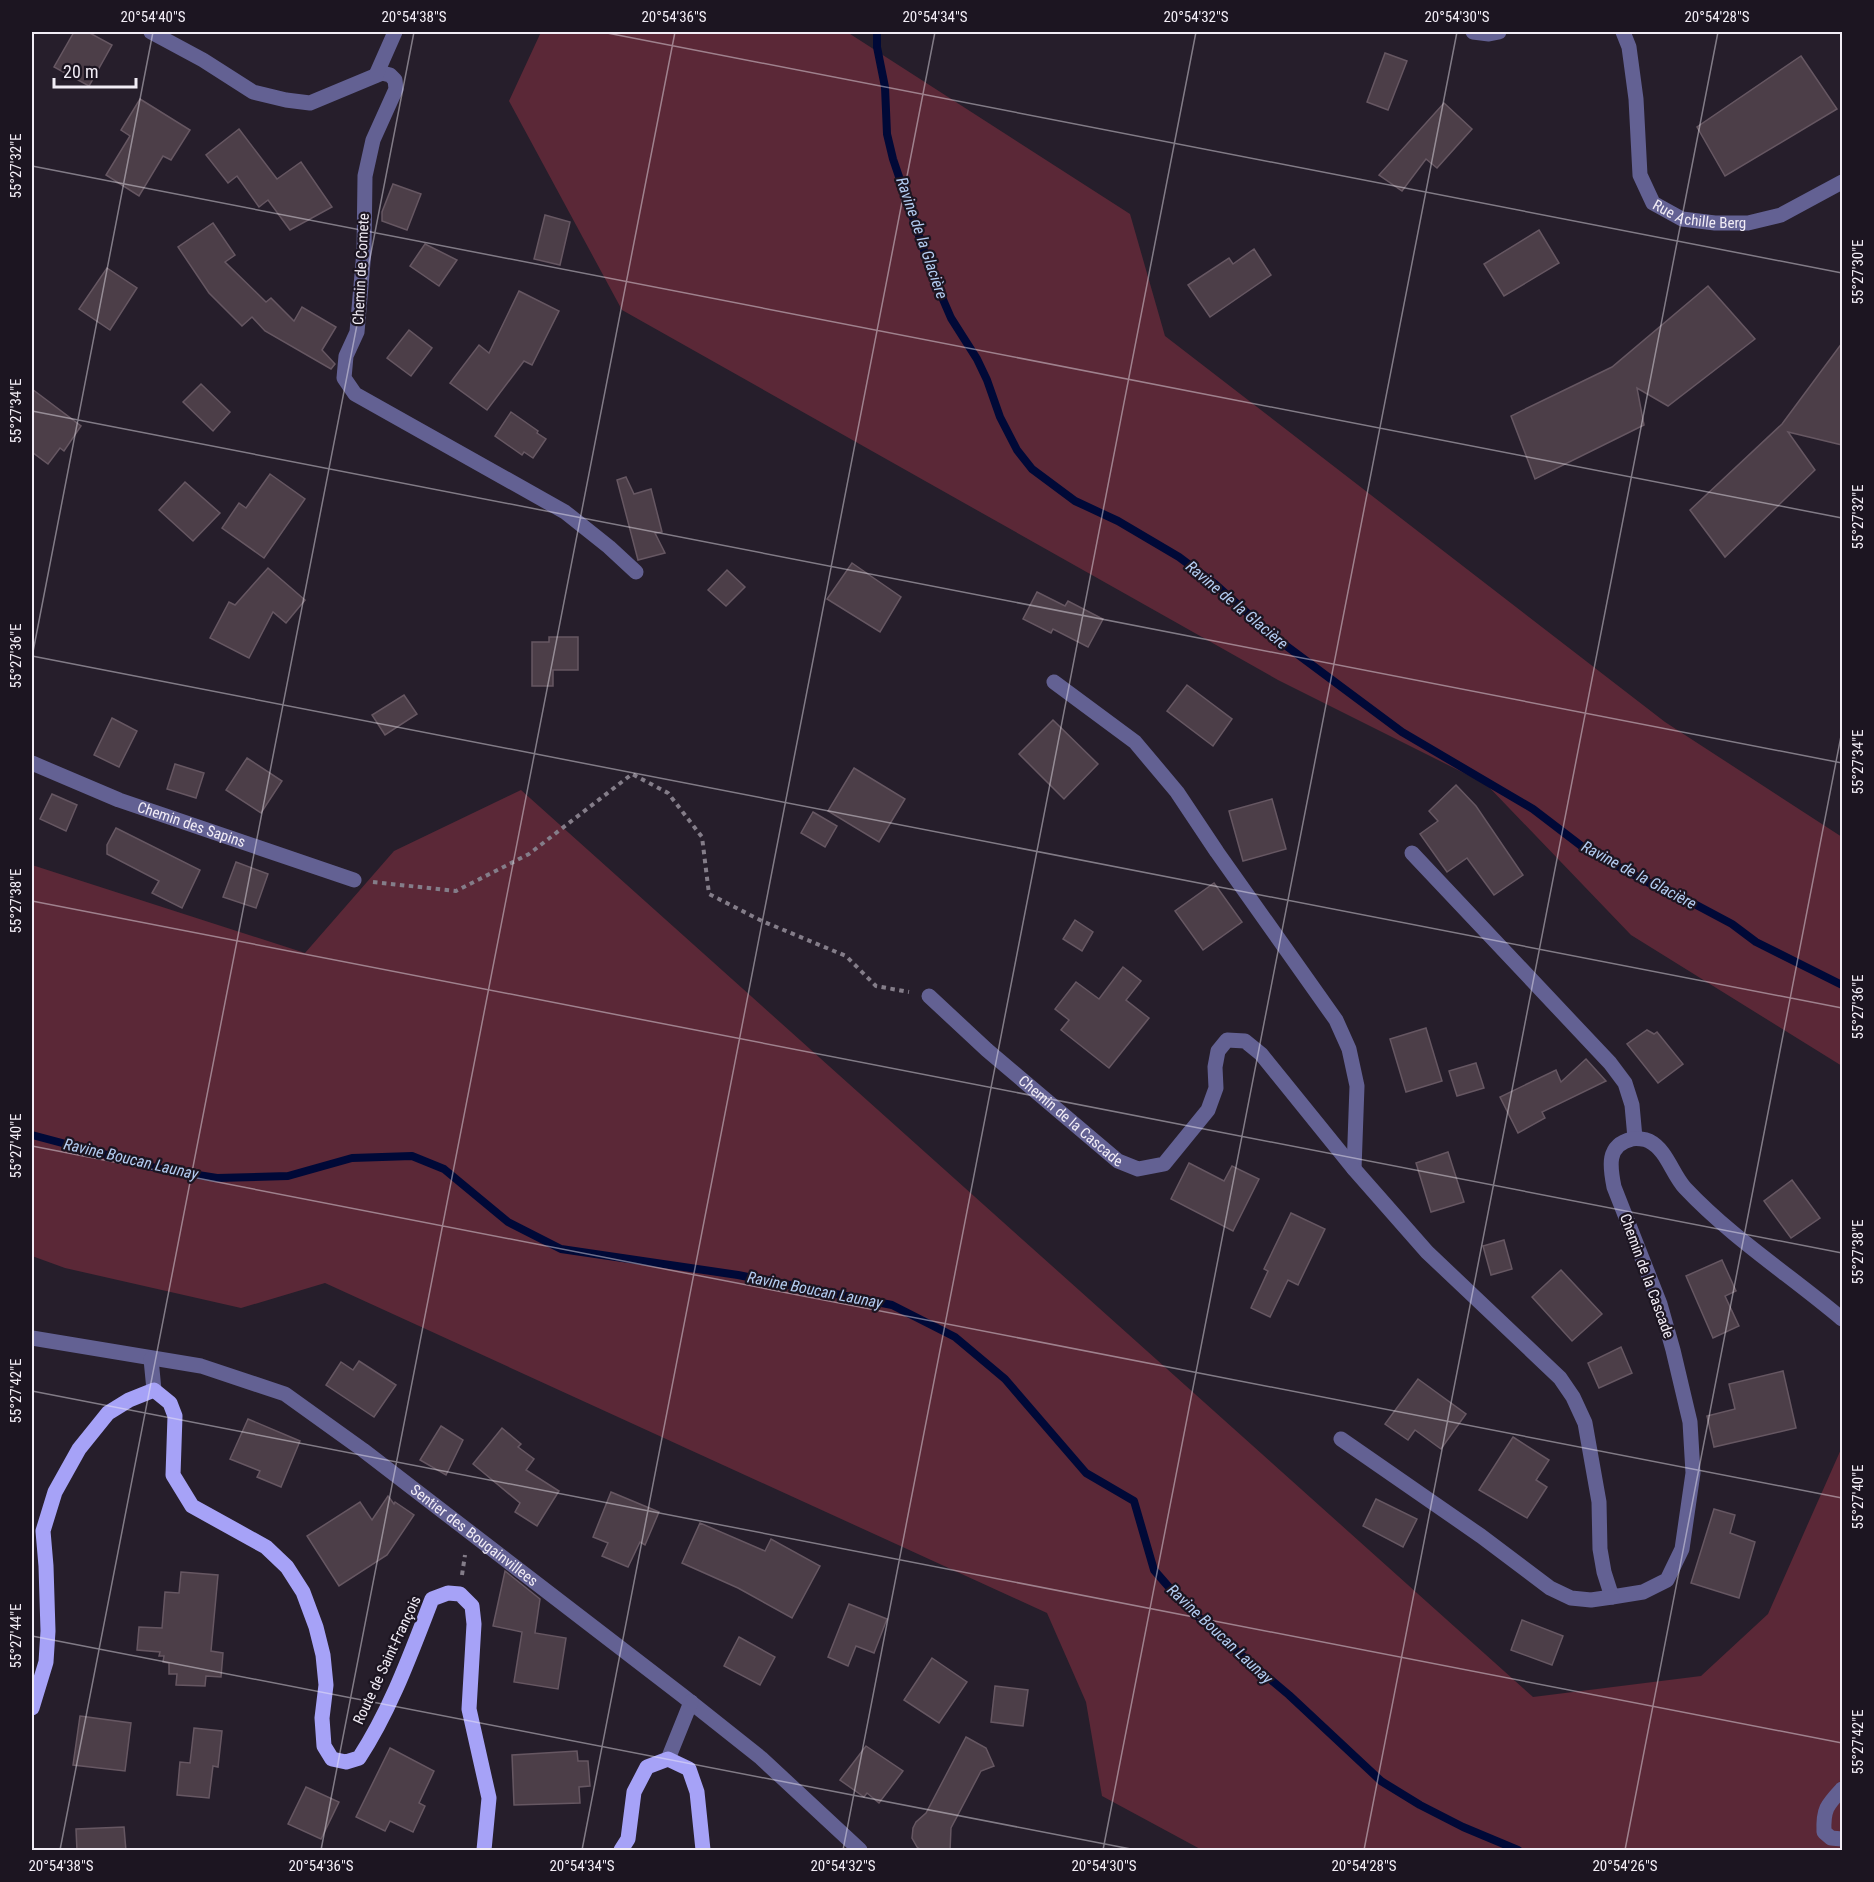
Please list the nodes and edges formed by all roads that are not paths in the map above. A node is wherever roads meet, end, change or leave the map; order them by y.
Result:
1 (151, 32) edge
2 (394, 32) edge
3 (1473, 32) edge
4 (1499, 32) edge
5 (1623, 32) edge
6 (376, 75) junction
7 (1842, 182) edge
8 (636, 572) dead end
9 (1054, 682) dead end
10 (32, 763) edge
11 (1412, 853) dead end
12 (354, 880) road end
13 (929, 996) road end
14 (1635, 1138) junction
15 (1354, 1169) junction
16 (1842, 1319) edge
17 (32, 1338) edge
18 (151, 1359) junction
19 (154, 1390) junction
20 (1341, 1438) dead end
21 (1612, 1597) junction
22 (691, 1702) junction
23 (32, 1708) edge
24 (668, 1759) junction
25 (1842, 1789) edge
26 (1842, 1839) edge
27 (484, 1851) edge
28 (621, 1851) edge
29 (703, 1851) edge
30 (860, 1851) edge

1 - 6 street
2 - 6 street
3 - 4 street
5 - 7 street, Rue Achille Berg
6 - 8 street, Chemin de Comete
9 - 15 street
10 - 12 street, Chemin des Sapins
11 - 14 street
13 - 15 street, Chemin de la Cascade
14 - 16 street
14 - 21 street, Chemin de la Cascade
15 - 21 street, Chemin de la Cascade
17 - 18 street, Sentier des Bougainvillees
18 - 19 street
18 - 22 street, Sentier des Bougainvillees
19 - 23 main road
19 - 27 main road, Route de Saint-François
20 - 21 street, Chemin de la Cascade
22 - 24 street
22 - 30 street, Sentier des Bougainvillees
24 - 28 main road
24 - 29 main road
25 - 26 street

